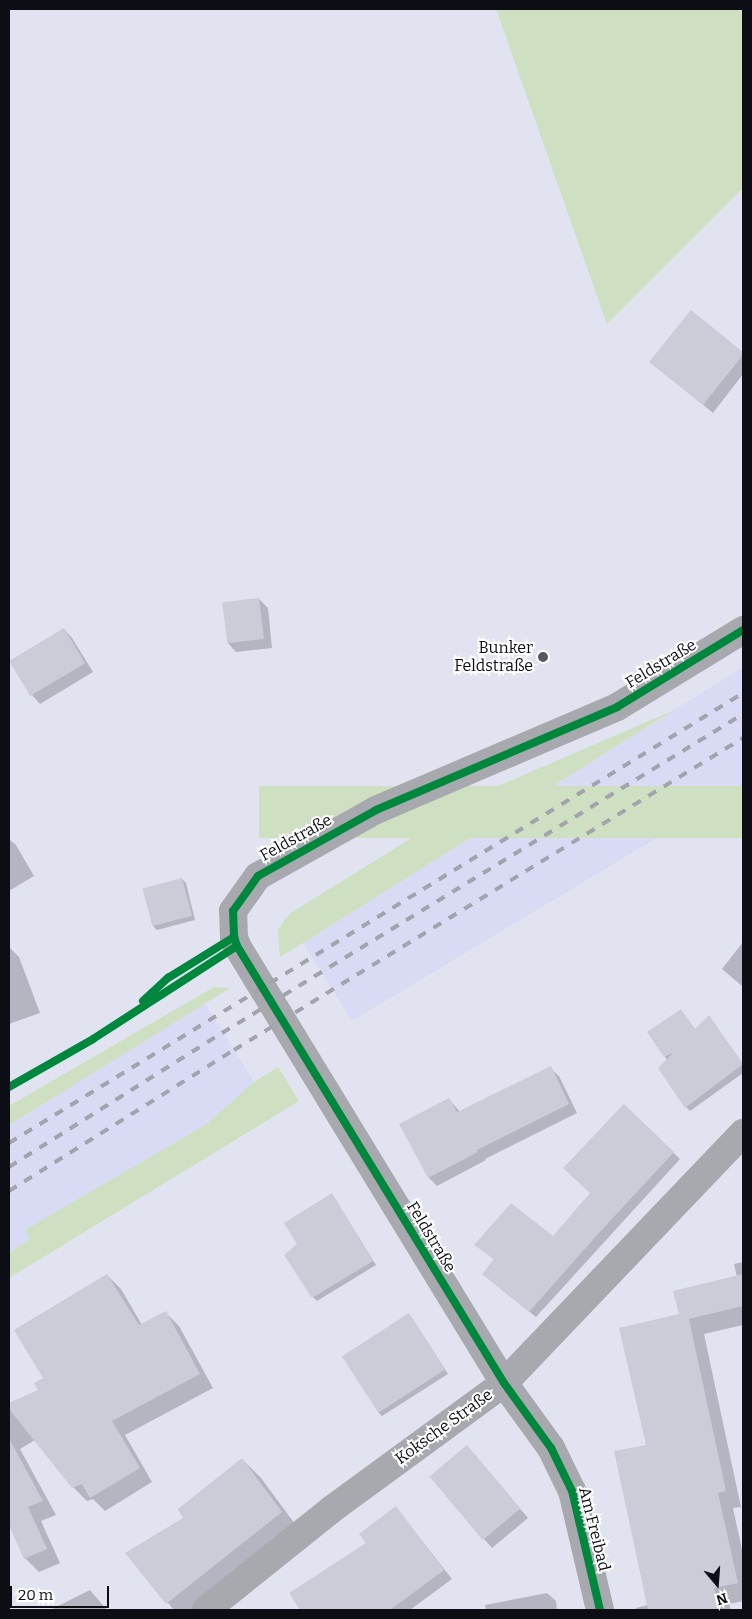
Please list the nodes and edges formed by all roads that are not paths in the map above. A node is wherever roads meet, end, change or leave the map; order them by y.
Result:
1 (743, 630) edge
2 (743, 1133) edge
3 (504, 1383) junction
4 (206, 1610) edge
5 (600, 1610) edge

1 - 3 street, Feldstraße
2 - 3 street, Koksche Straße
3 - 4 street, Koksche Straße
3 - 5 street, Am Freibad

